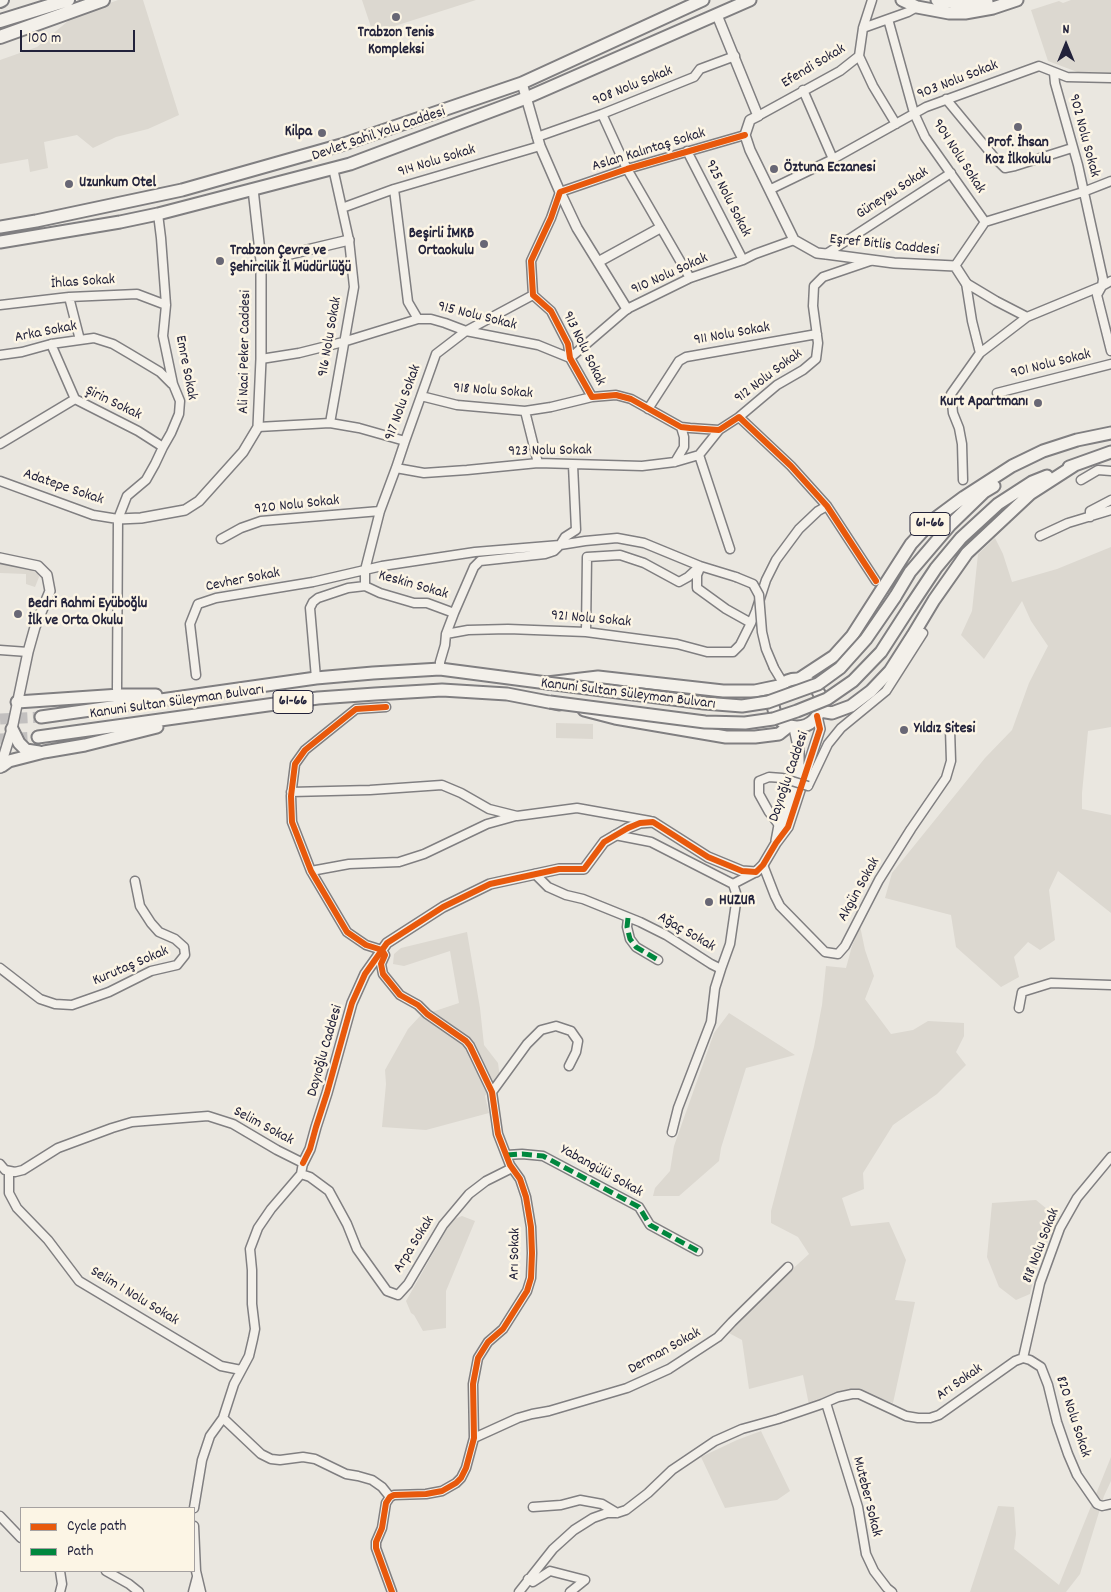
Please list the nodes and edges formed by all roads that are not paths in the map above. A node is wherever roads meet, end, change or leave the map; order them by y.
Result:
1 (68, 0) edge
2 (103, 0) edge
3 (703, 0) edge
4 (750, 0) edge
5 (872, 0) edge
6 (902, 0) edge
7 (937, 0) edge
8 (999, 0) edge
9 (1017, 0) edge
10 (917, 7) junction
11 (717, 15) junction
12 (888, 19) junction
13 (0, 21) edge
14 (864, 25) junction
15 (0, 36) edge
16 (734, 56) junction
17 (858, 56) junction
18 (1054, 73) junction
19 (1111, 78) edge
20 (522, 83) junction
21 (803, 90) junction
22 (526, 98) junction
23 (946, 99) junction
24 (914, 113) junction
25 (602, 114) junction
26 (758, 116) junction
27 (896, 124) junction
28 (745, 135) junction
29 (539, 141) junction
30 (1072, 148) junction
31 (687, 151) junction
32 (833, 159) junction
33 (333, 168) junction
34 (627, 170) junction
35 (951, 173) junction
36 (1111, 180) edge
37 (253, 189) junction
38 (394, 189) junction
39 (771, 189) junction
40 (560, 192) junction
41 (1083, 192) junction
42 (342, 208) junction
43 (158, 214) junction
44 (984, 222) junction
45 (0, 227) edge
46 (660, 228) junction
47 (348, 240) junction
48 (794, 240) junction
49 (0, 242) edge
50 (826, 254) junction
51 (743, 260) junction
52 (261, 261) junction
53 (870, 261) junction
54 (598, 262) junction
55 (955, 266) junction
56 (690, 278) junction
57 (1111, 281) edge
58 (966, 283) junction
59 (1102, 286) junction
60 (533, 295) junction
61 (69, 297) junction
62 (166, 305) junction
63 (0, 306) edge
64 (627, 310) junction
65 (1027, 317) junction
66 (418, 319) junction
67 (466, 331) junction
68 (817, 334) junction
69 (80, 340) junction
70 (343, 342) junction
71 (51, 344) junction
72 (1111, 351) edge
73 (980, 353) junction
74 (0, 356) edge
75 (570, 358) junction
76 (261, 359) junction
77 (1111, 364) edge
78 (173, 384) junction
79 (997, 393) dead end
80 (421, 396) junction
81 (592, 397) junction
82 (75, 399) junction
83 (648, 409) junction
84 (525, 411) junction
85 (739, 417) junction
86 (330, 423) junction
87 (258, 427) junction
88 (681, 427) junction
89 (719, 430) junction
90 (1111, 433) edge
91 (405, 441) junction
92 (0, 444) edge
93 (163, 447) junction
94 (1111, 452) edge
95 (700, 455) junction
96 (675, 462) junction
97 (538, 463) junction
98 (573, 465) junction
99 (1075, 465) junction
100 (396, 468) junction
101 (1111, 471) edge
102 (963, 480) dead end
103 (1081, 480) dead end
104 (0, 481) edge
105 (1111, 500) edge
106 (827, 506) junction
107 (1111, 510) edge
108 (380, 511) junction
109 (1090, 517) junction
110 (118, 519) junction
111 (1040, 536) dead end
112 (221, 538) dead end
113 (560, 545) junction
114 (730, 549) dead end
115 (0, 558) edge
116 (700, 566) junction
117 (365, 570) junction
118 (876, 581) dead end
119 (365, 586) junction
120 (454, 613) junction
121 (751, 624) junction
122 (586, 632) junction
123 (922, 633) dead end
124 (446, 634) junction
125 (0, 650) edge
126 (28, 652) junction
127 (440, 669) junction
128 (196, 676) dead end
129 (316, 678) junction
130 (799, 679) junction
131 (546, 683) junction
132 (781, 684) junction
133 (117, 689) dead end
134 (198, 695) junction
135 (18, 702) junction
136 (550, 702) junction
137 (386, 707) dead end
138 (819, 714) junction
139 (199, 715) junction
140 (41, 717) tunnel mouth
141 (791, 727) junction
142 (12, 729) junction
143 (950, 729) dead end
144 (38, 737) tunnel mouth
145 (44, 752) junction
146 (1, 767) edge
147 (291, 792) junction
148 (517, 816) junction
149 (653, 822) junction
150 (779, 825) junction
151 (615, 835) junction
152 (776, 843) junction
153 (763, 865) junction
154 (311, 871) junction
155 (756, 872) junction
156 (535, 874) junction
157 (135, 881) dead end
158 (733, 884) junction
159 (628, 918) junction
160 (382, 950) junction
161 (658, 960) dead end
162 (0, 968) edge
163 (721, 969) junction
164 (1111, 985) edge
165 (1019, 1008) dead end
166 (569, 1066) dead end
167 (492, 1092) junction
168 (672, 1132) dead end
169 (507, 1155) junction
170 (1111, 1157) edge
171 (303, 1163) junction
172 (0, 1164) edge
173 (512, 1168) junction
174 (10, 1171) junction
175 (301, 1174) junction
176 (698, 1251) dead end
177 (788, 1267) dead end
178 (1023, 1358) junction
179 (241, 1370) junction
180 (826, 1403) junction
181 (223, 1418) junction
182 (474, 1438) junction
183 (390, 1497) junction
184 (1111, 1504) edge
185 (194, 1507) edge
186 (533, 1507) dead end
187 (617, 1513) junction
188 (0, 1516) edge
189 (20, 1537) edge
190 (195, 1543) edge
191 (60, 1572) edge
192 (108, 1572) edge
193 (197, 1577) junction
194 (528, 1579) junction
195 (60, 1592) edge
196 (139, 1592) edge
197 (193, 1592) edge
198 (201, 1592) edge
199 (392, 1592) edge
200 (518, 1592) edge
201 (570, 1592) edge
202 (892, 1592) edge

1 - 13 highway
2 - 15 highway
3 - 20 main road, Devlet Sahil Yolu Caddesi
4 - 11 main road, Devlet Sahil Yolu Caddesi
5 - 14 street, Efendi Sokak
6 - 10 main road
7 - 8 main road
9 - 10 main road
10 - 12 street
11 - 16 street
11 - 22 main road, Devlet Sahil Yolu Caddesi
12 - 14 street
12 - 24 street, 904 Nolu Sokak
14 - 17 street, Efendi Sokak
16 - 25 street, 908 Nolu Sokak
16 - 26 street
17 - 21 street, Efendi Sokak
17 - 27 street
18 - 19 street, 903 Nolu Sokak
18 - 23 street, 903 Nolu Sokak
18 - 30 street, 902 Nolu Sokak
20 - 22 street
20 - 45 main road, Devlet Sahil Yolu Caddesi
21 - 26 street, Efendi Sokak
21 - 32 street
22 - 29 street
22 - 33 main road, Devlet Sahil Yolu Caddesi
23 - 24 street, 903 Nolu Sokak
23 - 30 street
24 - 27 street, 903 Nolu Sokak
24 - 35 street, 904 Nolu Sokak
25 - 29 street, 908 Nolu Sokak
25 - 34 street
26 - 28 street
27 - 32 street, 903 Nolu Sokak
28 - 31 street, Aslan Kalıntaş Sokak
28 - 39 street
29 - 38 street, 914 Nolu Sokak
29 - 40 street
30 - 41 street, 902 Nolu Sokak
31 - 34 street, Aslan Kalıntaş Sokak
31 - 51 street, 925 Nolu Sokak
32 - 39 street, 903 Nolu Sokak
33 - 37 main road, Devlet Sahil Yolu Caddesi
33 - 42 street, 916 Nolu Sokak
34 - 40 street, Aslan Kalıntaş Sokak
34 - 46 street
35 - 44 street, 904 Nolu Sokak
35 - 50 street, Güneysu Sokak
36 - 41 street
37 - 43 main road, Devlet Sahil Yolu Caddesi
37 - 52 street, Ali Naci Peker Caddesi
38 - 42 street, 914 Nolu Sokak
38 - 66 street, 915 Nolu Sokak
39 - 48 street
40 - 54 street
40 - 60 street
41 - 44 street
41 - 59 street, 902 Nolu Sokak
42 - 47 street, 916 Nolu Sokak
43 - 49 main road, Devlet Sahil Yolu Caddesi
43 - 62 street, Emre Sokak
44 - 55 street
46 - 54 street
46 - 56 street
47 - 52 street
47 - 70 street, 916 Nolu Sokak
48 - 50 street, Eşref Bitlis Caddesi
48 - 51 street, 910 Nolu Sokak
50 - 53 street, Eşref Bitlis Caddesi
51 - 56 street, 910 Nolu Sokak
52 - 76 street, Ali Naci Peker Caddesi
53 - 55 street, Eşref Bitlis Caddesi
53 - 68 street
54 - 64 street
55 - 58 street, Eşref Bitlis Caddesi
56 - 64 street, 910 Nolu Sokak
57 - 59 street
58 - 65 street, Eşref Bitlis Caddesi
58 - 73 street
59 - 65 street
59 - 72 street, 902 Nolu Sokak
60 - 67 street, 917 Nolu Sokak
60 - 75 street, 913 Nolu Sokak
61 - 62 street, İhlas Sokak
61 - 63 street, İhlas Sokak
61 - 69 street
62 - 78 street, Emre Sokak
64 - 75 street, 910 Nolu Sokak
65 - 73 street
66 - 67 street, 915 Nolu Sokak
66 - 70 street
67 - 75 street, 915 Nolu Sokak
67 - 80 street, 917 Nolu Sokak
68 - 83 street, 911 Nolu Sokak
68 - 85 street, 912 Nolu Sokak
69 - 71 street, Arka Sokak
69 - 78 street, Arka Sokak
70 - 76 street
70 - 86 street, 916 Nolu Sokak
71 - 74 street, Arka Sokak
71 - 82 street
73 - 102 street
75 - 81 street, 913 Nolu Sokak
76 - 87 street, Ali Naci Peker Caddesi
77 - 79 street, 901 Nolu Sokak
78 - 93 street, Emre Sokak
80 - 84 street, 918 Nolu Sokak
80 - 91 street, 917 Nolu Sokak
81 - 83 street, 913 Nolu Sokak
81 - 84 street, 918 Nolu Sokak
82 - 92 street, Şirin Sokak
82 - 93 street, Şirin Sokak
83 - 88 street, 913 Nolu Sokak
84 - 97 street
85 - 89 street
85 - 106 street
86 - 87 street
86 - 91 street
87 - 110 street, Ali Naci Peker Caddesi
88 - 89 street, 913 Nolu Sokak
88 - 96 street
89 - 95 street
90 - 130 main road, 61-66
90 - 131 main road, Kanuni Sultan Süleyman Bulvarı / 61-66, bridge
91 - 100 street, 917 Nolu Sokak
93 - 110 street, Emre Sokak
94 - 99 main road, Kanuni Sultan Süleyman Bulvarı / 61-66
95 - 96 street, 923 Nolu Sokak
95 - 114 street
96 - 98 street, 923 Nolu Sokak
97 - 98 street, 923 Nolu Sokak
97 - 100 street, 923 Nolu Sokak
98 - 113 street
99 - 136 main road, Kanuni Sultan Süleyman Bulvarı / 61-66, bridge
99 - 138 main road, 61-66
100 - 108 street, 917 Nolu Sokak
101 - 103 street
104 - 110 street, Adatepe Sokak
105 - 109 street
106 - 118 street
106 - 121 street
107 - 109 street
108 - 112 street, 920 Nolu Sokak
108 - 117 street, 917 Nolu Sokak
109 - 111 street
110 - 133 street, Emre Sokak
113 - 116 street
113 - 117 street, Cevher Sokak
113 - 120 street
115 - 126 street
116 - 121 street
116 - 122 street
116 - 132 street, bridge
117 - 119 street
117 - 128 street, Cevher Sokak
119 - 120 street, Keskin Sokak
119 - 129 street
120 - 124 street
121 - 122 street, 921 Nolu Sokak
122 - 124 street, 921 Nolu Sokak
123 - 150 street, bridge
124 - 127 street
125 - 126 street
126 - 135 street
127 - 129 main road, Kanuni Sultan Süleyman Bulvarı / 61-66
127 - 131 main road, Kanuni Sultan Süleyman Bulvarı / 61-66
129 - 134 main road, Kanuni Sultan Süleyman Bulvarı / 61-66
130 - 132 main road, 61-66
130 - 138 main road
131 - 132 main road, 61-66
132 - 141 main road
134 - 135 main road, 61-66
134 - 140 main road, Kanuni Sultan Süleyman Bulvarı / 61-66
135 - 142 street
136 - 139 main road, Kanuni Sultan Süleyman Bulvarı / 61-66
136 - 141 main road, 61-66
137 - 147 street
138 - 141 main road, 61-66
138 - 152 street, Dayıoğlu Caddesi
139 - 144 main road, Kanuni Sultan Süleyman Bulvarı / 61-66
139 - 145 main road, 61-66
141 - 150 street, Dayıoğlu Caddesi
142 - 145 main road, 61-66
142 - 146 street
143 - 153 street, Akgün Sokak
145 - 146 main road, 61-66
147 - 148 street
147 - 154 street
148 - 149 street
148 - 154 street
149 - 151 street, Dayıoğlu Caddesi
149 - 155 street
150 - 152 street, Dayıoğlu Caddesi
151 - 156 street, Dayıoğlu Caddesi
151 - 158 street
152 - 153 street, Dayıoğlu Caddesi
153 - 155 street, Dayıoğlu Caddesi
154 - 160 street
155 - 158 street
156 - 159 street, Ağaç Sokak
156 - 160 street, Dayıoğlu Caddesi
157 - 162 street, Kurutaş Sokak
158 - 163 street, Ağaç Sokak
159 - 161 street
159 - 163 street, Ağaç Sokak
160 - 167 street, Arı Sokak
160 - 171 street, Dayıoğlu Caddesi
163 - 168 street
164 - 165 street
166 - 167 street
167 - 169 street, Arı Sokak
169 - 173 street, Arı Sokak
169 - 176 street, Yabangülü Sokak
170 - 178 street, 818 Nolu Sokak
171 - 174 street, Selim Sokak
171 - 175 street, Selim Sokak
172 - 174 street
173 - 175 street, Arpa Sokak
173 - 182 street, Arı Sokak
174 - 179 street, Selim 1 Nolu Sokak
175 - 179 street
177 - 182 street, Derman Sokak
178 - 180 street, Arı Sokak
178 - 184 street, 820 Nolu Sokak
179 - 181 street
180 - 187 street, Arı Sokak
180 - 202 street, Muteber Sokak
181 - 183 street
181 - 185 street
182 - 183 street, Arı Sokak
183 - 199 street
186 - 187 street
187 - 194 street, Arı Sokak
188 - 189 street
190 - 193 street
191 - 195 street
192 - 196 street
193 - 197 street
193 - 198 street
194 - 200 street, Arı Sokak
194 - 201 street

